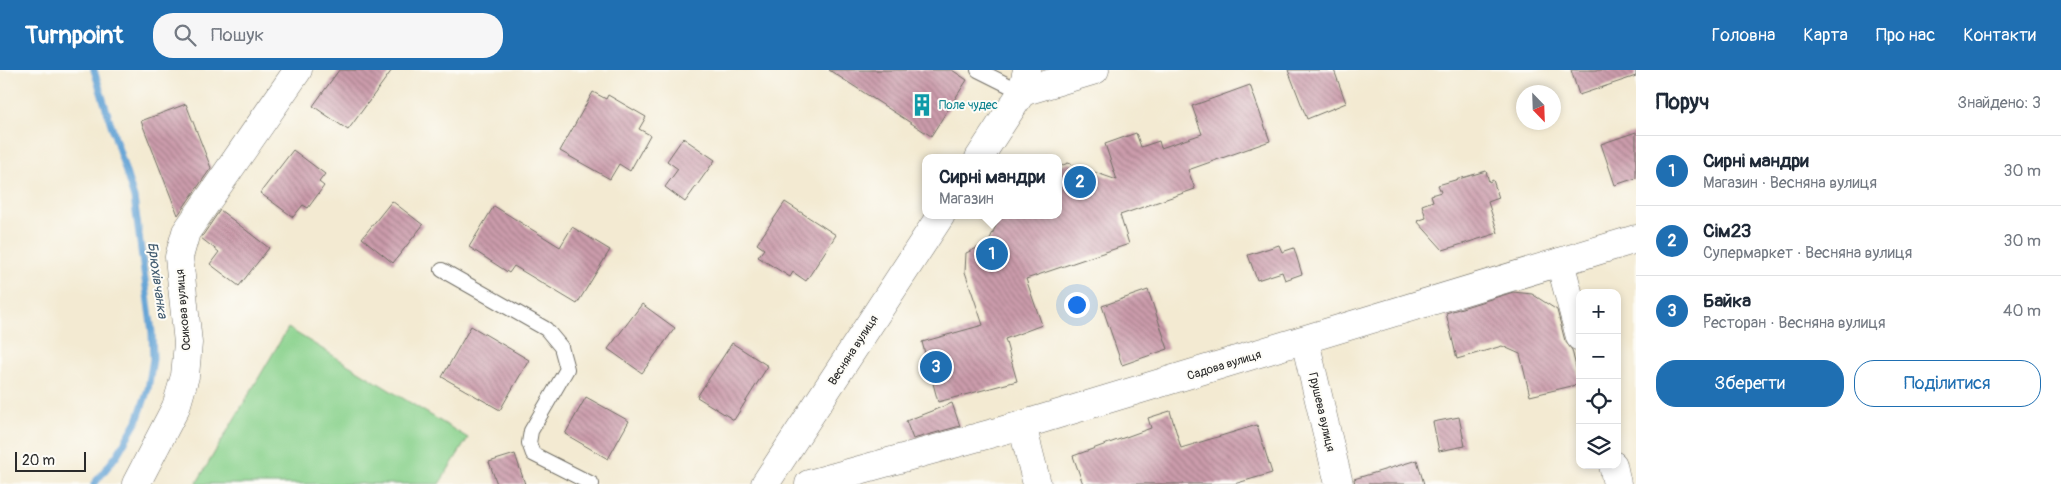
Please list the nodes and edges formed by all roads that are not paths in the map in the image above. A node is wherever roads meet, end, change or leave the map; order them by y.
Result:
1 (298, 70) edge
2 (978, 70) edge
3 (1095, 70) edge
4 (1025, 81) edge
5 (981, 154) edge
6 (938, 219) edge
7 (1636, 238) edge
8 (1560, 262) junction
9 (442, 270) dead end
10 (1579, 334) edge
11 (1305, 340) junction
12 (1022, 425) junction
13 (1614, 469) edge
14 (136, 484) edge
15 (592, 484) edge
16 (765, 484) edge
17 (809, 484) edge
18 (1037, 484) edge
19 (1339, 484) edge
20 (1618, 484) edge

1 - 14 street, Осикова вулиця
2 - 4 lane
3 - 4 street
4 - 5 street
6 - 16 street, Весняна вулиця
7 - 8 street, Садова вулиця
8 - 10 street
8 - 11 street, Садова вулиця
9 - 15 lane
11 - 12 street, Садова вулиця
11 - 19 street, Грушева вулиця
12 - 17 street, Садова вулиця
12 - 18 street
13 - 20 street

